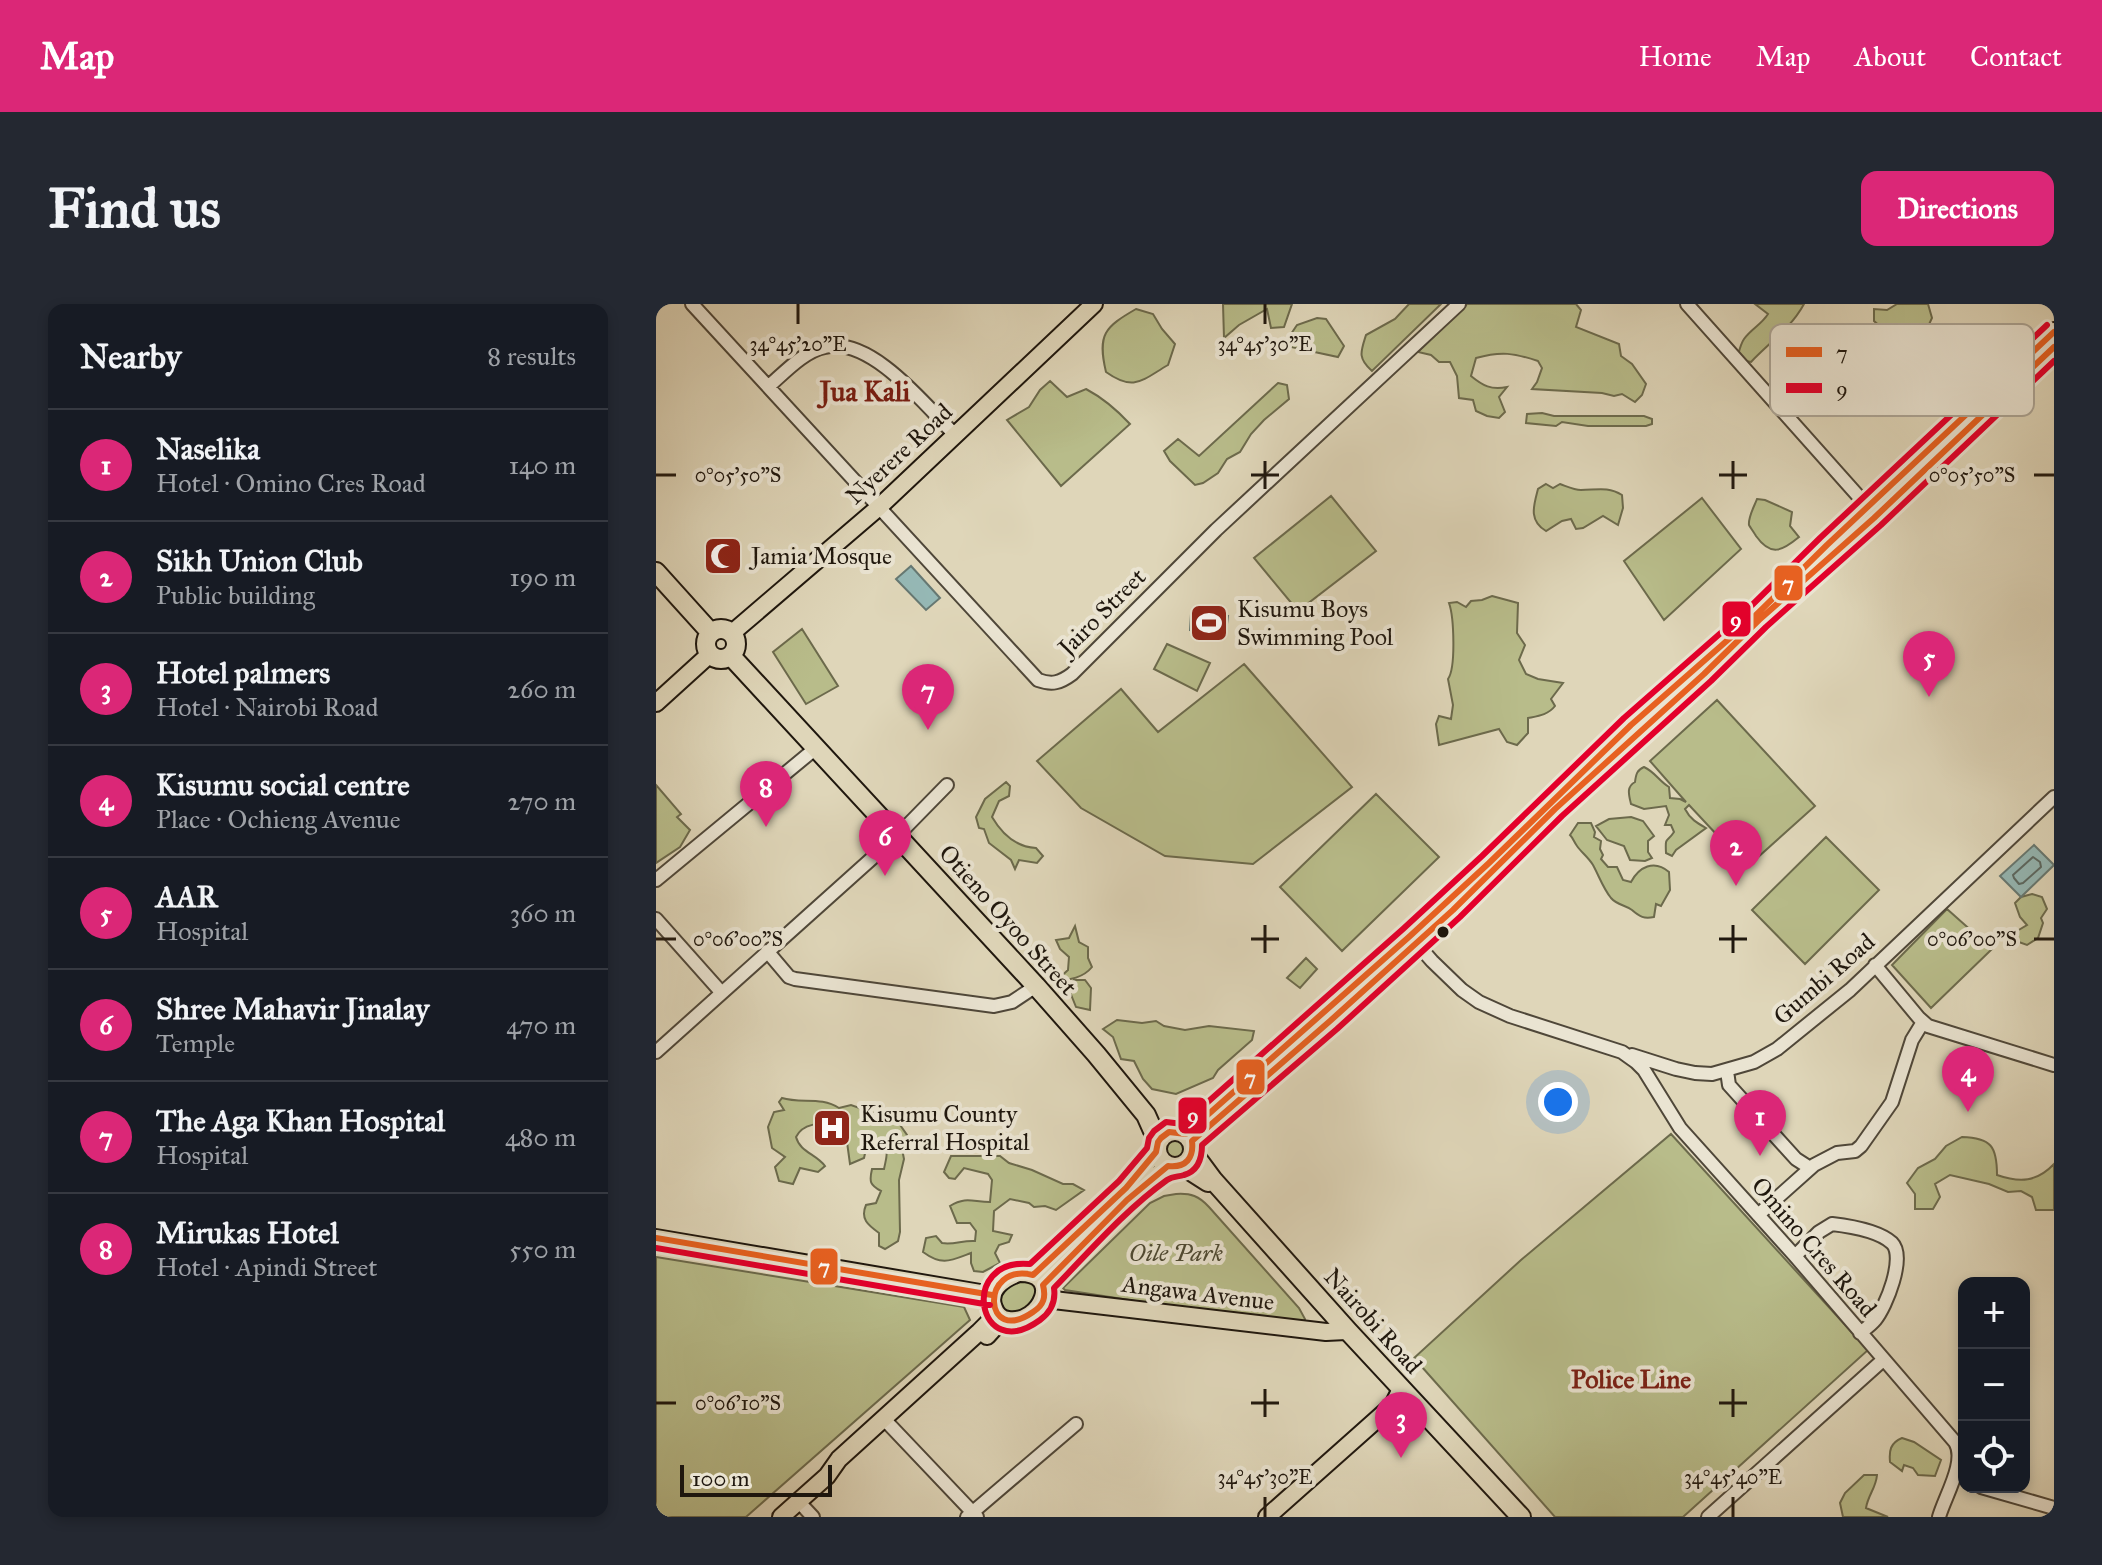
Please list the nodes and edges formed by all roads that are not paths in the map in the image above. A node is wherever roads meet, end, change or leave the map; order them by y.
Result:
1 (692, 304) edge
2 (1094, 304) edge
3 (1459, 304) edge
4 (1687, 304) edge
5 (2054, 332) edge
6 (2054, 347) edge
7 (2034, 351) edge
8 (2034, 366) edge
9 (769, 386) junction
10 (1770, 396) edge
11 (1788, 416) edge
12 (1965, 416) edge
13 (1981, 416) edge
14 (955, 435) junction
15 (1868, 507) junction
16 (878, 508) junction
17 (656, 572) edge
18 (711, 633) junction
19 (732, 633) junction
20 (710, 654) junction
21 (731, 656) junction
22 (656, 703) edge
23 (816, 748) junction
24 (947, 785) dead end
25 (2054, 797) edge
26 (898, 835) junction
27 (656, 880) edge
28 (656, 919) edge
29 (1413, 940) junction
30 (767, 951) junction
31 (1875, 965) junction
32 (1036, 986) junction
33 (721, 992) junction
34 (1923, 1022) junction
35 (656, 1052) edge
36 (1622, 1052) junction
37 (2054, 1065) edge
38 (1727, 1071) junction
39 (1176, 1148) junction
40 (1810, 1168) junction
41 (1758, 1215) junction
42 (656, 1238) edge
43 (1795, 1256) junction
44 (1040, 1286) junction
45 (992, 1295) junction
46 (1002, 1316) junction
47 (1346, 1331) junction
48 (1860, 1333) junction
49 (1883, 1360) junction
50 (1400, 1391) junction
51 (886, 1422) junction
52 (1076, 1424) dead end
53 (1958, 1447) edge
54 (1958, 1481) edge
55 (2002, 1493) edge
56 (798, 1501) junction
57 (2054, 1508) edge
58 (972, 1515) edge
59 (781, 1517) edge
60 (813, 1517) edge
61 (1267, 1517) edge
62 (1515, 1517) edge
63 (1521, 1517) edge
64 (1708, 1517) edge
65 (1939, 1517) edge

1 - 9 street, Jairo Street
2 - 14 main road, Nyerere Road
3 - 16 street, Jairo Street
4 - 10 street
5 - 7 highway
6 - 8 highway
9 - 14 street
9 - 16 street, Jairo Street
11 - 15 street
12 - 15 highway
13 - 29 highway
14 - 16 main road, Nyerere Road
15 - 29 highway
16 - 19 main road, Nyerere Road
17 - 18 highway
18 - 19 highway
18 - 20 highway
19 - 21 highway
20 - 21 highway
20 - 22 main road
21 - 23 highway, Otieno Oyoo Street
23 - 26 highway, Otieno Oyoo Street
23 - 27 street
24 - 26 street
25 - 31 street, Gumbi Road
26 - 30 street
26 - 32 highway, Otieno Oyoo Street
28 - 33 street
29 - 36 street, Omino Cres Road
29 - 39 highway
30 - 32 street
30 - 33 street
31 - 34 street
31 - 38 street, Gumbi Road
32 - 39 highway, Otieno Oyoo Street
33 - 35 street
34 - 37 street
34 - 40 street
36 - 38 street, Gumbi Road
36 - 41 street, Omino Cres Road
38 - 40 street
39 - 44 main road
39 - 47 highway, Nairobi Road
39 - 63 highway, Nairobi Road
40 - 41 street
41 - 43 street, Omino Cres Road
42 - 45 main road
43 - 48 street, Omino Cres Road
43 - 48 street
44 - 45 main road
44 - 46 main road
44 - 47 main road, Angawa Avenue
45 - 46 main road
46 - 51 main road
47 - 50 highway, Nairobi Road
48 - 49 street, Omino Cres Road
49 - 53 street, Omino Cres Road
49 - 64 street
50 - 61 main road
50 - 62 highway, Nairobi Road
51 - 56 main road
51 - 58 street
52 - 58 street
54 - 65 street, Omino Cres Road
55 - 57 street
56 - 59 main road
56 - 60 street

